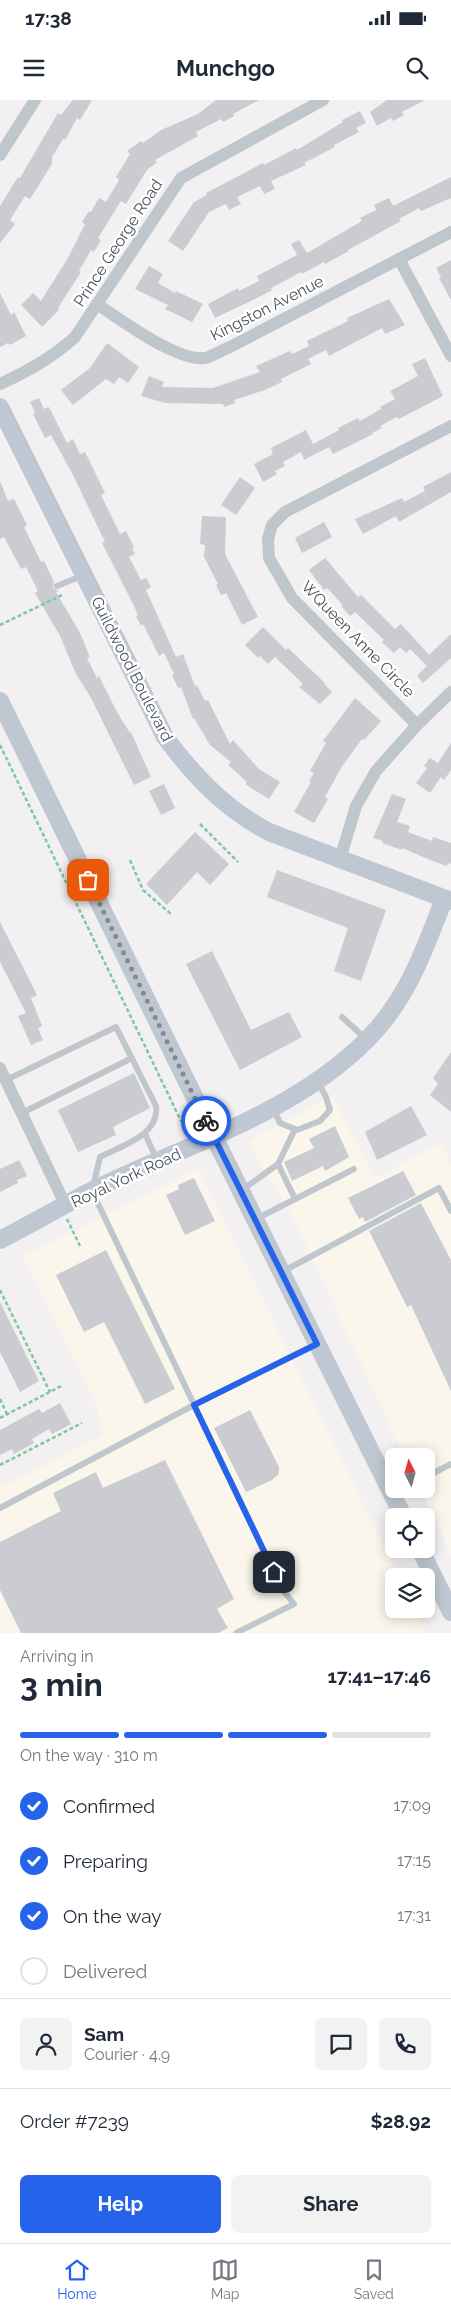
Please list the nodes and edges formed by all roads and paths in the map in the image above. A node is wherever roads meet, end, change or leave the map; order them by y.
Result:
1 (35, 100) edge
2 (323, 100) edge
3 (0, 155) edge
4 (451, 232) edge
5 (399, 259) junction
6 (98, 305) junction
7 (451, 356) edge
8 (0, 384) edge
9 (0, 407) edge
10 (451, 426) edge
11 (84, 574) junction
12 (57, 586) dead end
13 (67, 592) dead end
14 (0, 625) edge
15 (451, 692) edge
16 (0, 701) edge
17 (418, 725) junction
18 (0, 745) edge
19 (200, 824) dead end
20 (340, 859) junction
21 (130, 860) dead end
22 (238, 862) dead end
23 (447, 900) edge
24 (171, 914) dead end
25 (342, 1017) dead end
26 (366, 1039) junction
27 (132, 1058) junction
28 (0, 1068) edge
29 (6, 1080) junction
30 (317, 1080) junction
31 (272, 1107) junction
32 (22, 1113) junction
33 (190, 1126) dead end
34 (295, 1129) junction
35 (145, 1134) junction
36 (214, 1137) junction
37 (158, 1162) junction
38 (278, 1164) junction
39 (354, 1169) dead end
40 (92, 1191) junction
41 (241, 1191) junction
42 (295, 1199) junction
43 (64, 1207) junction
44 (451, 1211) edge
45 (255, 1219) junction
46 (0, 1240) edge
47 (80, 1246) dead end
48 (281, 1272) junction
49 (0, 1290) edge
50 (317, 1344) junction
51 (63, 1385) dead end
52 (50, 1392) junction
53 (0, 1399) edge
54 (194, 1405) junction
55 (7, 1414) junction
56 (0, 1418) edge
57 (82, 1424) dead end
58 (451, 1464) edge
59 (0, 1465) edge
60 (385, 1467) edge
61 (435, 1472) edge
62 (0, 1508) edge
63 (424, 1558) edge
64 (451, 1612) edge
65 (236, 1633) edge

1 - 3 street
2 - 6 street, Prince George Road
4 - 5 street, Kingston Avenue
5 - 6 street, Kingston Avenue
5 - 7 street
6 - 8 street, Prince George Road
9 - 11 street, Guildwood Boulevard
10 - 17 street, WQueen Anne Circle
11 - 12 lane
11 - 20 street, Guildwood Boulevard
13 - 14 path
15 - 17 street
16 - 36 street
17 - 20 street
18 - 33 path
19 - 22 path
20 - 23 street, Guildwood Boulevard
21 - 24 path
23 - 26 street, Royal York Road
25 - 26 lane
26 - 30 street, Royal York Road
27 - 29 lane
27 - 32 lane
27 - 35 lane
28 - 29 street
29 - 32 street
30 - 31 street, Royal York Road
30 - 34 lane
31 - 34 lane
31 - 36 street, Royal York Road
32 - 43 street
34 - 38 lane
35 - 37 lane
35 - 40 lane
36 - 37 street, Royal York Road
36 - 41 street
37 - 40 street, Royal York Road
38 - 41 lane
38 - 42 lane
39 - 42 lane
40 - 43 street, Royal York Road
40 - 54 lane
41 - 45 street
42 - 45 lane
43 - 46 street, Royal York Road
43 - 47 path
44 - 48 lane
45 - 48 street
48 - 50 street
49 - 52 path
50 - 54 lane
50 - 60 street
51 - 52 path
52 - 55 path
53 - 55 path
54 - 62 lane
54 - 65 lane
55 - 56 path
57 - 59 path
58 - 61 lane
63 - 64 street

